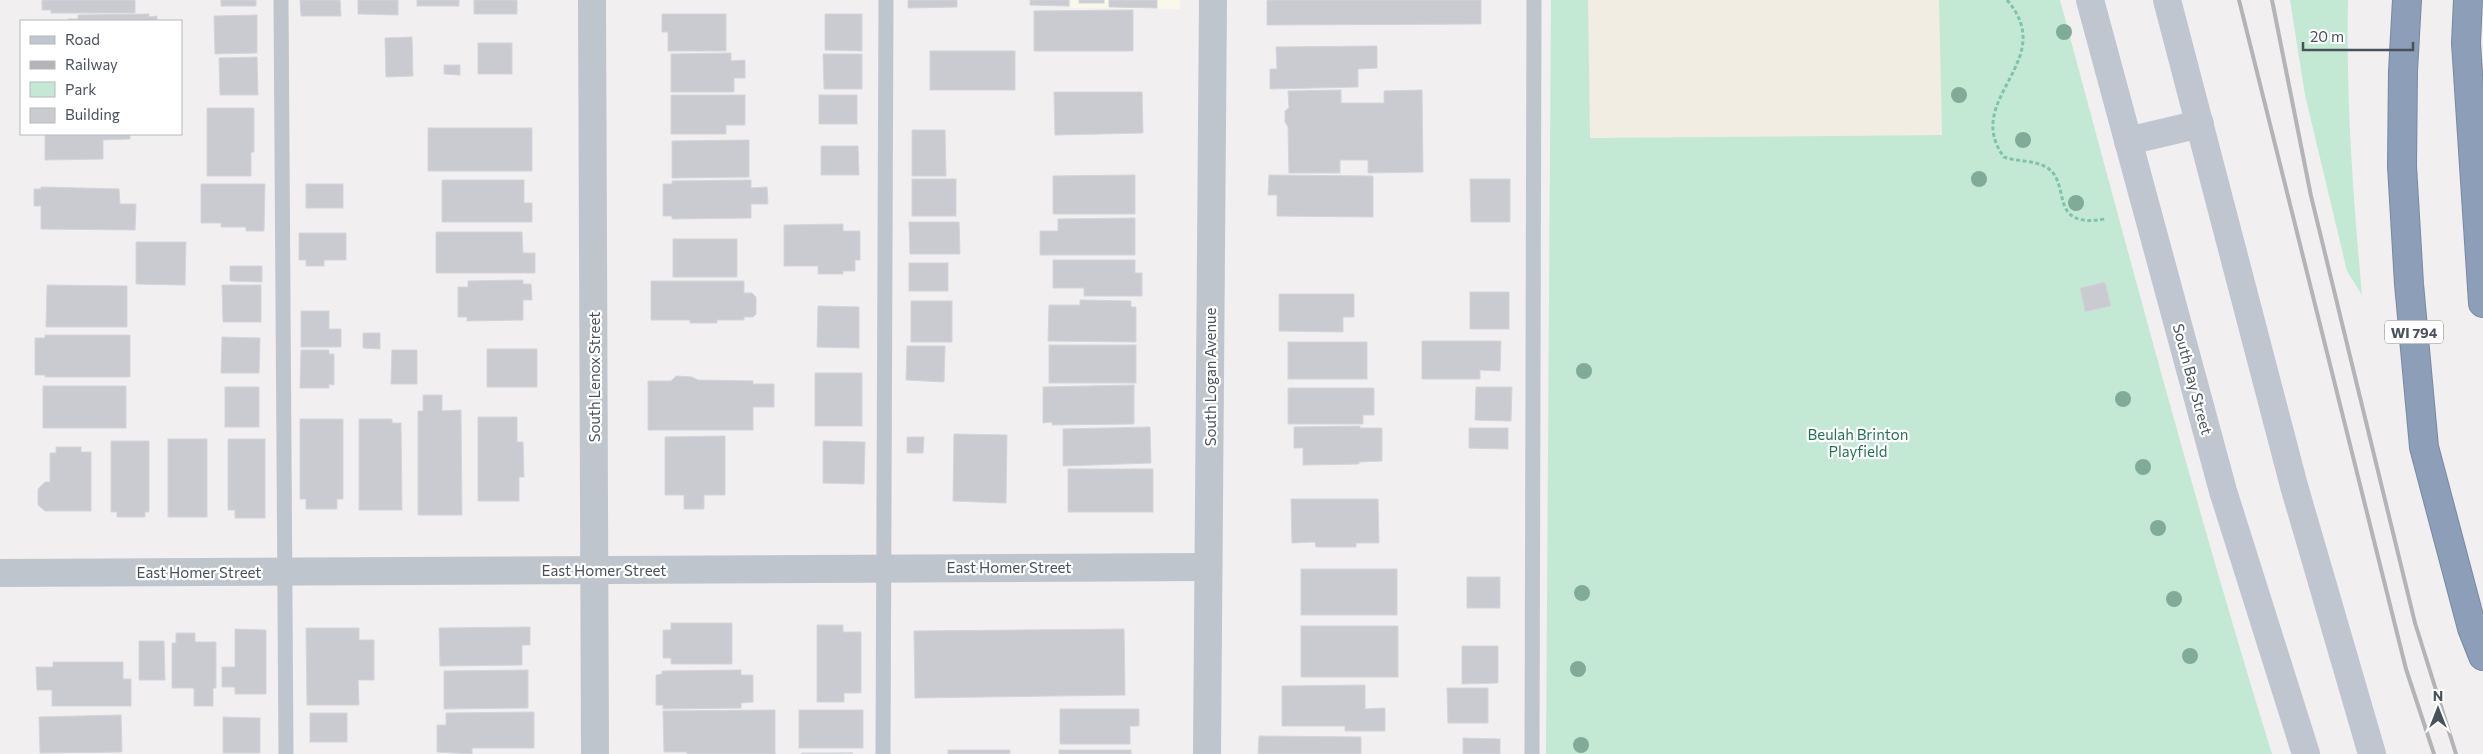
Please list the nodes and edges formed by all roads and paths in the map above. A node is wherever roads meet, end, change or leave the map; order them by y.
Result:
1 (280, 0) edge
2 (592, 0) edge
3 (886, 0) edge
4 (1213, 0) edge
5 (1534, 0) edge
6 (2007, 0) edge
7 (2090, 0) edge
8 (2167, 0) edge
9 (2407, 0) edge
10 (2468, 0) edge
11 (2200, 124) junction
12 (2128, 141) junction
13 (2483, 176) edge
14 (2478, 213) junction
15 (2105, 219) dead end
16 (2483, 302) edge
17 (1208, 567) junction
18 (884, 568) junction
19 (595, 570) junction
20 (284, 571) junction
21 (0, 573) edge
22 (2483, 656) edge
23 (286, 754) edge
24 (595, 754) edge
25 (883, 754) edge
26 (1207, 754) edge
27 (1532, 754) edge
28 (2306, 754) edge
29 (2372, 754) edge

1 - 20 lane
2 - 19 street, South Lenox Street
3 - 18 lane
4 - 17 street, South Logan Avenue
5 - 27 lane
6 - 15 path
7 - 12 main road, South Bay Street
8 - 11 main road
9 - 22 highway, WI 794
10 - 14 highway
11 - 12 main road
11 - 29 main road
12 - 28 main road, South Bay Street
13 - 14 highway
14 - 16 highway
17 - 18 street, East Homer Street
17 - 26 street, South Logan Avenue
18 - 19 street, East Homer Street
18 - 25 lane
19 - 20 street, East Homer Street
19 - 24 street, South Lenox Street
20 - 21 street, East Homer Street
20 - 23 lane

